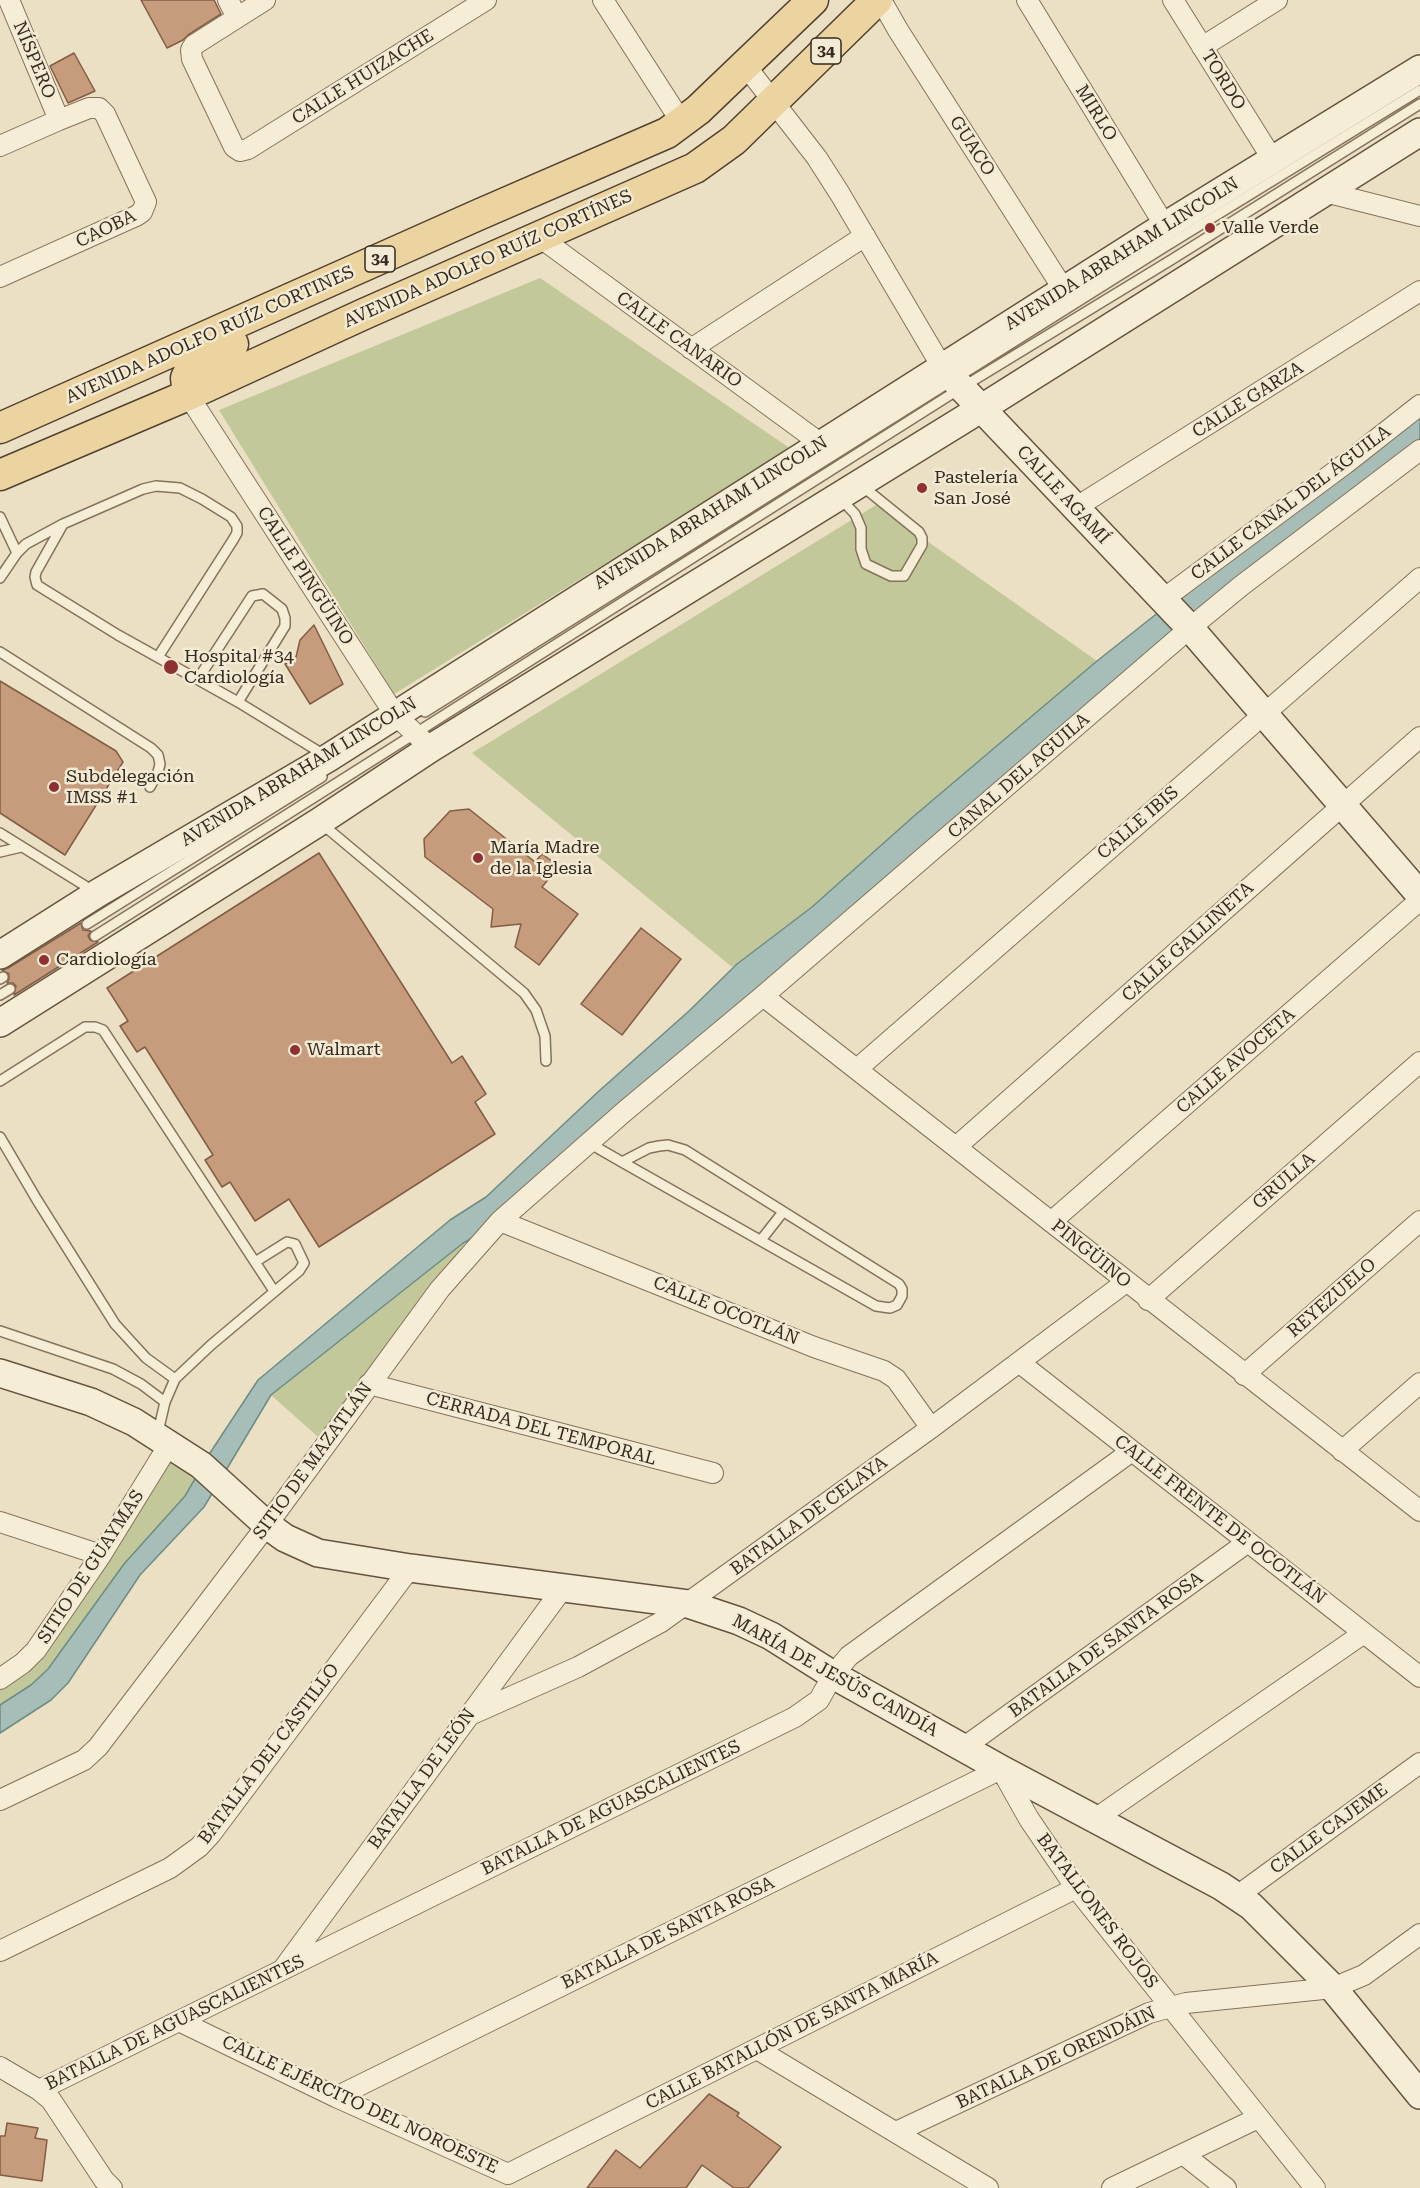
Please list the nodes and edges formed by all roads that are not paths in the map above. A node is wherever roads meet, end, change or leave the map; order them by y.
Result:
1 (265, 0) edge
2 (486, 0) edge
3 (603, 0) edge
4 (813, 0) edge
5 (879, 0) edge
6 (1027, 0) edge
7 (1173, 0) edge
8 (1277, 0) edge
9 (8, 9) edge
10 (232, 9) edge
11 (1202, 47) junction
12 (745, 66) junction
13 (1420, 69) edge
14 (1420, 90) edge
15 (774, 102) junction
16 (1420, 104) edge
17 (59, 120) junction
18 (682, 123) junction
19 (1416, 139) edge
20 (0, 146) edge
21 (1273, 160) junction
22 (1325, 192) junction
23 (1420, 216) edge
24 (1165, 226) junction
25 (538, 236) junction
26 (865, 237) junction
27 (0, 277) edge
28 (1064, 290) junction
29 (1420, 291) edge
30 (283, 303) junction
31 (692, 349) junction
32 (953, 378) junction
33 (188, 395) junction
34 (1420, 405) edge
35 (981, 408) junction
36 (0, 428) edge
37 (820, 443) junction
38 (1420, 450) edge
39 (0, 475) edge
40 (849, 490) junction
41 (1075, 508) junction
42 (0, 517) edge
43 (63, 524) junction
44 (16, 553) junction
45 (0, 578) edge
46 (1420, 578) edge
47 (1176, 613) junction
48 (0, 652) edge
49 (158, 657) junction
50 (198, 679) junction
51 (238, 702) junction
52 (1263, 714) junction
53 (407, 731) junction
54 (1420, 737) edge
55 (331, 763) junction
56 (150, 788) dead end
57 (1343, 805) junction
58 (320, 822) junction
59 (0, 833) edge
60 (21, 847) junction
61 (0, 852) edge
62 (98, 893) junction
63 (1420, 895) edge
64 (1420, 900) edge
65 (87, 924) dead end
66 (95, 936) dead end
67 (1, 970) edge
68 (10, 989) dead end
69 (0, 995) edge
70 (763, 996) junction
71 (0, 1023) edge
72 (546, 1061) dead end
73 (1420, 1062) edge
74 (857, 1069) junction
75 (0, 1082) edge
76 (626, 1111) joint
77 (0, 1137) edge
78 (589, 1143) junction
79 (956, 1147) junction
80 (622, 1162) junction
81 (783, 1212) junction
82 (500, 1221) junction
83 (1420, 1221) edge
84 (1051, 1222) junction
85 (761, 1240) junction
86 (255, 1262) junction
87 (1126, 1282) junction
88 (274, 1291) junction
89 (1148, 1300) junction
90 (0, 1331) edge
91 (1020, 1363) junction
92 (0, 1373) edge
93 (1244, 1375) junction
94 (175, 1380) junction
95 (1420, 1383) edge
96 (369, 1384) junction
97 (165, 1402) junction
98 (931, 1428) junction
99 (164, 1440) junction
100 (1132, 1451) junction
101 (1342, 1452) junction
102 (713, 1473) dead end
103 (1420, 1511) edge
104 (0, 1522) edge
105 (267, 1525) junction
106 (1248, 1542) junction
107 (101, 1555) junction
108 (410, 1568) junction
109 (563, 1588) junction
110 (688, 1604) junction
111 (1364, 1633) junction
112 (4, 1674) edge
113 (833, 1674) junction
114 (1420, 1677) edge
115 (470, 1715) junction
116 (963, 1748) junction
117 (1420, 1763) edge
118 (1001, 1769) junction
119 (0, 1800) edge
120 (1095, 1819) junction
121 (1076, 1888) junction
122 (1237, 1896) junction
123 (1420, 1934) edge
124 (0, 1951) edge
125 (281, 1971) junction
126 (1333, 1988) junction
127 (1169, 2007) junction
128 (179, 2021) junction
129 (757, 2049) junction
130 (0, 2067) edge
131 (39, 2090) junction
132 (1420, 2095) edge
133 (336, 2097) junction
134 (1258, 2118) junction
135 (896, 2132) junction
136 (1183, 2154) junction
137 (508, 2181) edge
138 (112, 2188) edge
139 (988, 2188) edge
140 (1112, 2188) edge
141 (1226, 2188) edge
142 (1315, 2188) edge

1 - 10 street
2 - 10 street, CALLE HUIZACHE
3 - 18 street
4 - 12 main road, AVENIDA ADOLFO RUÍZ CORTINES / 34
5 - 15 main road, 34
5 - 28 street, GUACO
6 - 24 street, MIRLO
7 - 11 street, TORDO
8 - 11 street
9 - 17 street, NÍSPERO
11 - 21 street, TORDO
12 - 15 street, CALLE AGAMÍ
12 - 18 main road, AVENIDA ADOLFO RUÍZ CORTINES / 34
13 - 21 main road, AVENIDA ABRAHAM LINCOLN
14 - 32 lane
15 - 25 main road, AVENIDA ADOLFO RUÍZ CORTÍNES / 34
15 - 26 street, CALLE AGAMÍ
16 - 32 lane
17 - 20 street
17 - 27 street, CAOBA
18 - 30 main road, AVENIDA ADOLFO RUÍZ CORTINES / 34
19 - 22 main road
21 - 24 main road, AVENIDA ABRAHAM LINCOLN
22 - 23 street
22 - 35 main road
24 - 28 main road, AVENIDA ABRAHAM LINCOLN
25 - 31 street, CALLE CANARIO
25 - 33 main road, AVENIDA ADOLFO RUÍZ CORTÍNES / 34
26 - 31 street
26 - 32 street, CALLE AGAMÍ
28 - 32 main road, AVENIDA ABRAHAM LINCOLN
29 - 41 street, CALLE GARZA
30 - 33 main road
30 - 36 main road, AVENIDA ADOLFO RUÍZ CORTINES / 34
31 - 37 street, CALLE CANARIO
32 - 35 main road, CALLE AGAMÍ
32 - 37 main road, AVENIDA ABRAHAM LINCOLN
32 - 53 lane
33 - 39 main road, 34
33 - 53 street, CALLE PINGÜINO
34 - 47 street, CALLE CANAL DEL ÁGUILA
35 - 40 main road
35 - 41 main road, CALLE AGAMÍ
37 - 53 main road, AVENIDA ABRAHAM LINCOLN
38 - 47 street, CANAL DEL AGUILA
40 - 40 lane
40 - 53 main road
41 - 47 main road, CALLE AGAMÍ
42 - 44 lane
43 - 44 lane
43 - 49 lane
43 - 49 lane
44 - 45 lane
46 - 52 street, CALLE IBIS
47 - 52 main road, CALLE AGAMÍ
47 - 70 street, CANAL DEL AGUILA
48 - 56 lane
49 - 50 lane
50 - 51 lane
50 - 51 lane
51 - 55 lane
52 - 57 main road, CALLE AGAMÍ
52 - 74 street, CALLE IBIS
53 - 55 main road, AVENIDA ABRAHAM LINCOLN
53 - 58 main road
53 - 66 lane
54 - 57 street, CALLE GALLINETA
55 - 62 main road, AVENIDA ABRAHAM LINCOLN
55 - 65 lane
57 - 63 main road, CALLE AGAMÍ
57 - 79 street, CALLE GALLINETA
58 - 71 main road
58 - 72 lane
59 - 60 lane
60 - 61 lane
60 - 62 lane
62 - 67 main road, AVENIDA ABRAHAM LINCOLN
64 - 84 street, CALLE AVOCETA
68 - 69 lane
70 - 74 street, PINGÜINO
70 - 76 street, CANAL DEL AGUILA
73 - 89 street, GRULLA
74 - 79 street, PINGÜINO
75 - 86 lane
76 - 78 street, SITIO DE MAZATLÁN
77 - 94 lane
78 - 80 lane
78 - 82 street, SITIO DE MAZATLÁN
79 - 84 street, PINGÜINO
80 - 81 lane
80 - 85 lane
81 - 85 lane
81 - 85 lane
82 - 96 street, SITIO DE MAZATLÁN
82 - 98 street, CALLE OCOTLÁN
83 - 93 street, REYEZUELO
84 - 87 street, PINGÜINO
86 - 88 lane
86 - 88 lane
87 - 89 street, PINGÜINO
87 - 91 street, BATALLA DE CELAYA
88 - 94 lane
89 - 93 street, PINGÜINO
90 - 97 lane
91 - 98 street, BATALLA DE CELAYA
91 - 100 street, CALLE FRENTE DE OCOTLÁN
92 - 99 main road, MARÍA DE JESÚS CANDÍA
93 - 101 street, PINGÜINO
94 - 97 lane
95 - 101 street
96 - 102 street, CERRADA DEL TEMPORAL
96 - 105 street, SITIO DE MAZATLÁN
97 - 99 lane
98 - 110 street, BATALLA DE CELAYA
99 - 105 main road, MARÍA DE JESÚS CANDÍA
99 - 107 street, SITIO DE GUAYMAS
100 - 106 street, CALLE FRENTE DE OCOTLÁN
100 - 113 street, BATALLA DE AGUASCALIENTES
101 - 103 street, PINGÜINO
104 - 107 street
105 - 108 main road, MARÍA DE JESÚS CANDÍA
105 - 119 street, SITIO DE MAZATLÁN
106 - 111 street, CALLE FRENTE DE OCOTLÁN
106 - 116 street, BATALLA DE SANTA ROSA
107 - 112 street, SITIO DE GUAYMAS
108 - 109 main road, MARÍA DE JESÚS CANDÍA
108 - 124 street, BATALLA DEL CASTILLO
109 - 110 main road, MARÍA DE JESÚS CANDÍA
109 - 115 street, BATALLA DE LEÓN
110 - 113 main road, MARÍA DE JESÚS CANDÍA
110 - 115 street, BATALLA DE CELAYA
111 - 114 street, CALLE FRENTE DE OCOTLÁN
111 - 120 street
113 - 116 main road, MARÍA DE JESÚS CANDÍA
113 - 125 street, BATALLA DE AGUASCALIENTES
115 - 125 street, BATALLA DE LEÓN
116 - 118 main road, MARÍA DE JESÚS CANDÍA
117 - 122 street, CALLE CAJEME
118 - 120 main road, MARÍA DE JESÚS CANDÍA
118 - 121 street, BATALLONES ROJOS
118 - 133 street, BATALLA DE SANTA ROSA
120 - 122 main road, MARÍA DE JESÚS CANDÍA
121 - 127 street, BATALLONES ROJOS
121 - 129 street, CALLE BATALLÓN DE SANTA MARÍA
122 - 126 main road, MARÍA DE JESÚS CANDÍA
123 - 126 street, BATALLA DE ORENDÁIN
125 - 128 street, BATALLA DE AGUASCALIENTES
126 - 127 street, BATALLA DE ORENDÁIN
126 - 132 main road, MARÍA DE JESÚS CANDÍA
127 - 134 street, BATALLONES ROJOS
127 - 135 street, BATALLA DE ORENDÁIN
128 - 131 street, BATALLA DE AGUASCALIENTES
128 - 133 street, CALLE EJÉRCITO DEL NOROESTE
129 - 135 street
129 - 137 street, CALLE BATALLÓN DE SANTA MARÍA
130 - 131 street
131 - 138 street
133 - 137 street, CALLE EJÉRCITO DEL NOROESTE
134 - 136 street
134 - 142 street, BATALLONES ROJOS
135 - 139 street
136 - 140 street
136 - 141 street

